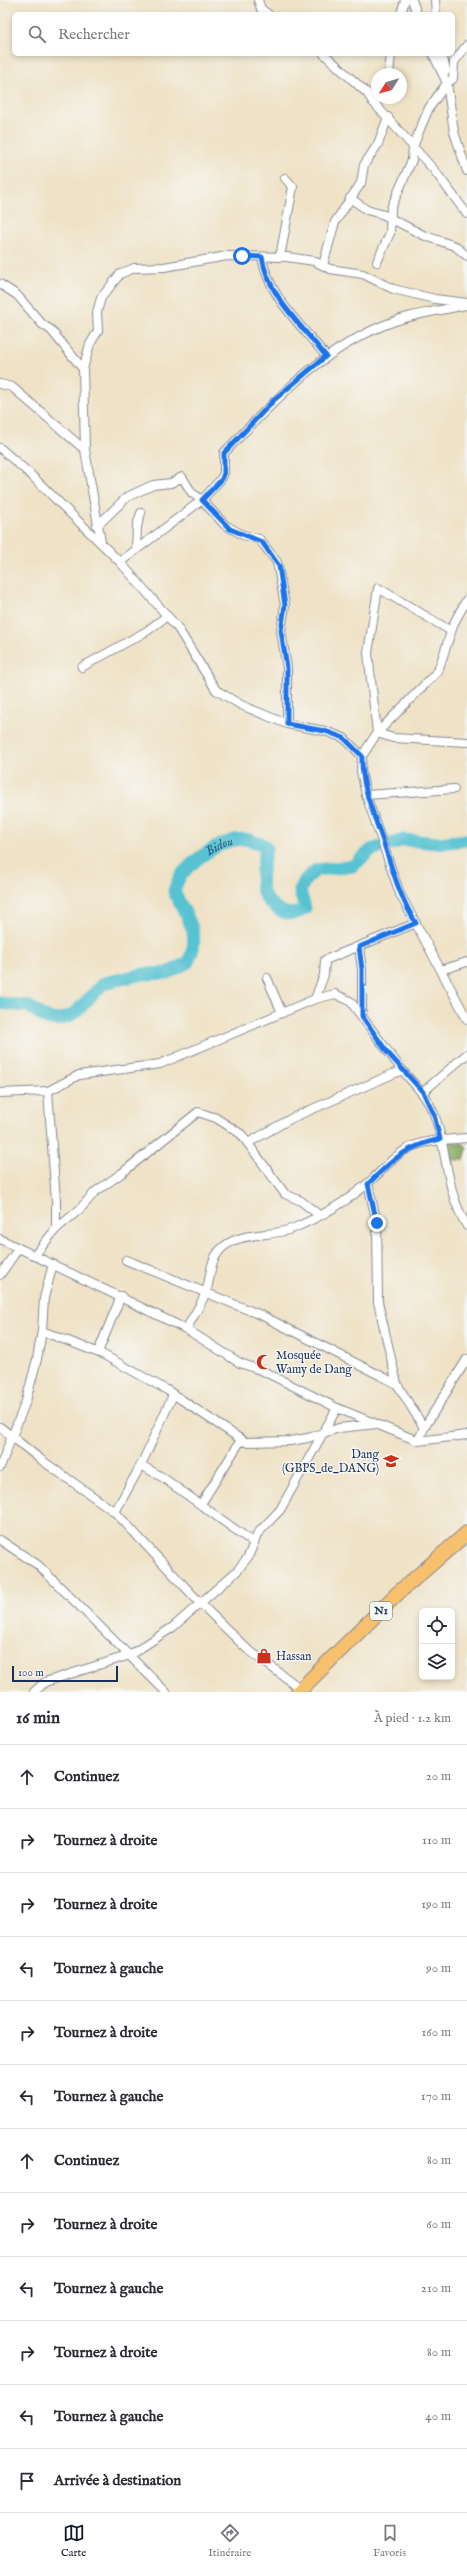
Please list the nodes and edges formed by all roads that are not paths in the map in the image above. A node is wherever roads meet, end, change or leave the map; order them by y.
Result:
1 (258, 0) edge
2 (405, 0) edge
3 (412, 0) edge
4 (435, 0) edge
5 (266, 12) edge
6 (402, 12) edge
7 (416, 12) edge
8 (436, 12) edge
9 (467, 45) edge
10 (326, 56) edge
11 (391, 56) edge
12 (434, 56) edge
13 (443, 56) edge
14 (390, 68) edge
15 (447, 83) junction
16 (371, 96) edge
17 (380, 104) edge
18 (388, 117) junction
19 (413, 147) junction
20 (467, 172) edge
21 (285, 178) dead end
22 (350, 198) junction
23 (467, 214) edge
24 (392, 219) junction
25 (467, 256) edge
26 (262, 257) junction
27 (280, 257) junction
28 (377, 262) dead end
29 (323, 265) junction
30 (0, 284) edge
31 (467, 304) edge
32 (326, 356) junction
33 (83, 369) junction
34 (0, 384) edge
35 (0, 448) edge
36 (85, 450) junction
37 (202, 500) junction
38 (141, 513) dead end
39 (97, 526) junction
40 (101, 542) junction
41 (136, 549) junction
42 (120, 562) junction
43 (467, 599) edge
44 (167, 616) junction
45 (451, 631) junction
46 (82, 667) dead end
47 (287, 724) junction
48 (378, 734) junction
49 (467, 742) edge
50 (362, 756) junction
51 (454, 790) dead end
52 (366, 795) junction
53 (416, 923) junction
54 (359, 947) junction
55 (467, 962) edge
56 (441, 970) junction
57 (267, 978) dead end
58 (315, 999) junction
59 (282, 1013) junction
60 (362, 1016) junction
61 (467, 1019) edge
62 (467, 1054) edge
63 (402, 1070) junction
64 (48, 1091) junction
65 (423, 1092) junction
66 (0, 1093) edge
67 (467, 1138) edge
68 (440, 1139) junction
69 (248, 1143) junction
70 (368, 1184) junction
71 (319, 1215) junction
72 (467, 1226) edge
73 (56, 1229) junction
74 (0, 1239) edge
75 (18, 1249) junction
76 (34, 1256) junction
77 (126, 1260) dead end
78 (53, 1264) junction
79 (0, 1275) edge
80 (206, 1291) junction
81 (121, 1296) junction
82 (186, 1329) junction
83 (42, 1331) junction
84 (98, 1352) junction
85 (467, 1359) edge
86 (397, 1384) junction
87 (173, 1395) junction
88 (337, 1408) junction
89 (378, 1424) junction
90 (0, 1427) edge
91 (424, 1428) junction
92 (324, 1433) junction
93 (463, 1436) edge
94 (13, 1437) junction
95 (241, 1440) junction
96 (418, 1440) junction
97 (467, 1442) edge
98 (141, 1465) junction
99 (0, 1467) edge
100 (201, 1504) junction
101 (115, 1512) junction
102 (467, 1533) edge
103 (0, 1540) edge
104 (254, 1543) junction
105 (201, 1604) junction
106 (130, 1655) junction
107 (299, 1691) edge
108 (34, 1692) edge
109 (166, 1692) edge

1 - 5 street
2 - 6 street
3 - 7 street
4 - 8 street
9 - 15 street
10 - 16 street
11 - 14 street
12 - 15 street
13 - 15 street
15 - 19 street
15 - 20 street
17 - 18 street
18 - 19 street
18 - 22 street
19 - 23 street
19 - 24 street
21 - 27 street
22 - 24 street
22 - 29 street
24 - 25 street
24 - 28 street
26 - 27 street
26 - 32 street
26 - 33 street
27 - 29 street
29 - 31 street
30 - 33 street
31 - 32 street
32 - 37 street
33 - 36 street
34 - 36 street
35 - 40 street
36 - 39 street
37 - 39 street
37 - 41 street
37 - 47 street
38 - 41 street
39 - 40 street
40 - 42 street
41 - 42 street
42 - 44 street
43 - 45 street
44 - 46 street
44 - 47 street
45 - 48 street
45 - 48 street
47 - 50 street
48 - 49 street
48 - 50 street
50 - 52 street
51 - 52 street
52 - 53 street
53 - 54 street
53 - 56 street
54 - 58 street
54 - 60 street
55 - 56 street
56 - 61 street
57 - 59 street
58 - 59 street
58 - 60 street
59 - 64 street
60 - 63 street
62 - 65 street
63 - 65 street
63 - 69 street
64 - 66 street
64 - 73 street
65 - 68 street
67 - 68 street
68 - 70 street
68 - 72 street
69 - 71 street
69 - 73 street
70 - 71 street
70 - 86 street
71 - 80 street
73 - 76 street
74 - 75 street
75 - 76 street
75 - 79 street
76 - 78 street
77 - 80 street
78 - 81 street
78 - 83 street
80 - 82 street
80 - 86 street
81 - 82 street
81 - 84 street
82 - 88 street
83 - 84 street
83 - 94 street
84 - 87 street
85 - 91 street
86 - 91 street
87 - 95 street
87 - 98 street
88 - 89 street
88 - 92 street
89 - 92 street
89 - 96 street
90 - 94 street
91 - 96 street
92 - 95 street
92 - 104 street
93 - 96 street
93 - 97 street
94 - 99 street
94 - 101 street
95 - 100 street
98 - 100 street
98 - 101 street
100 - 104 street
101 - 105 street
102 - 107 highway, N1
103 - 106 street
104 - 105 street
105 - 106 street
105 - 107 street
106 - 108 street
106 - 109 street

